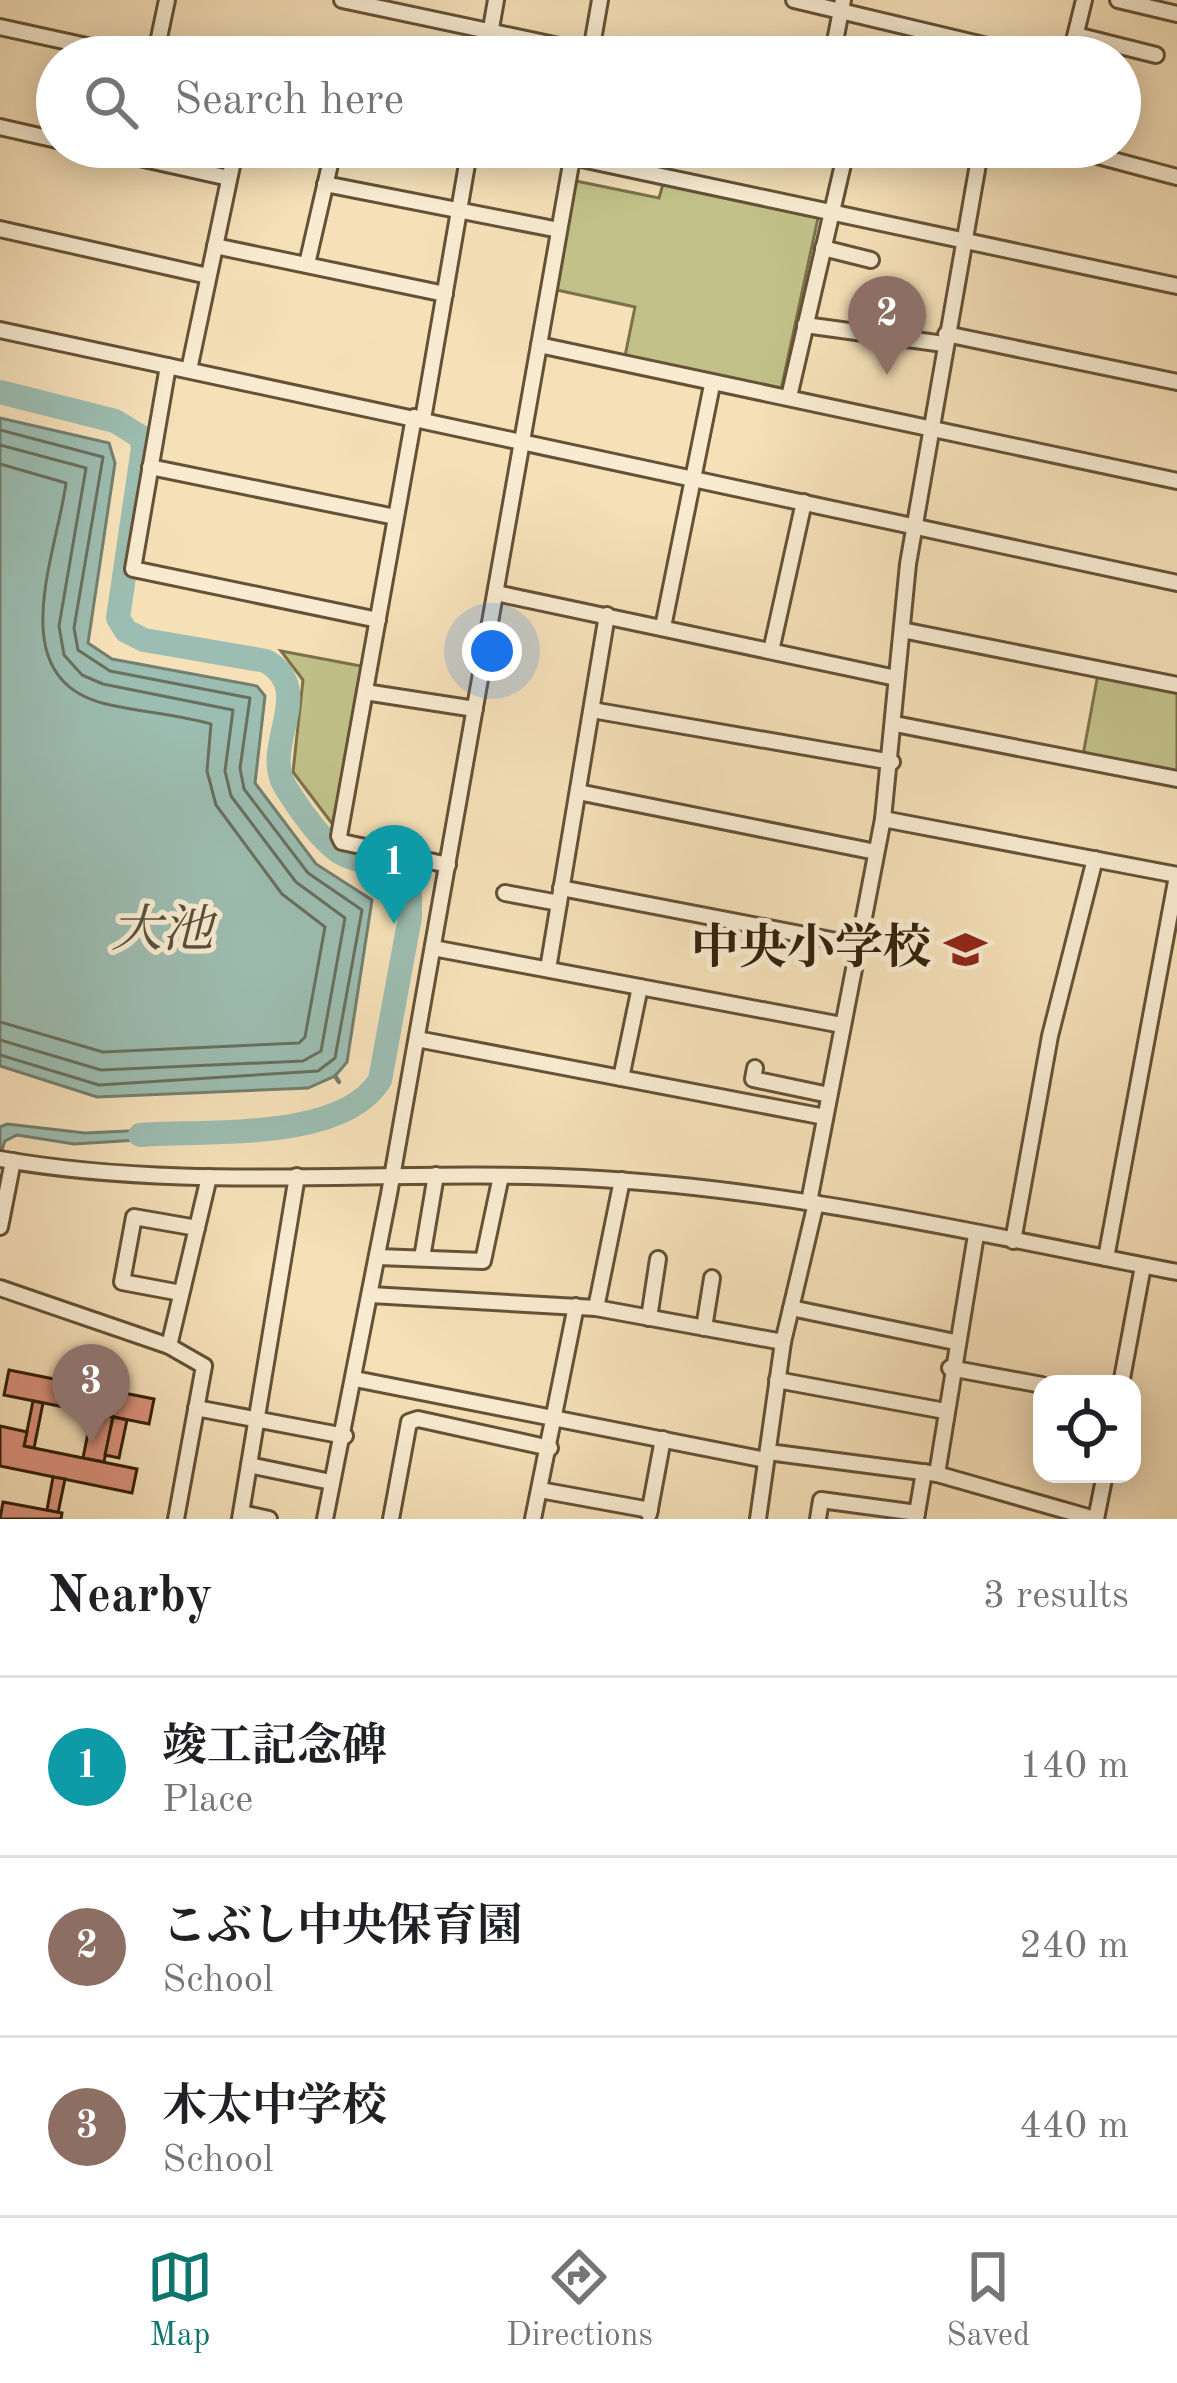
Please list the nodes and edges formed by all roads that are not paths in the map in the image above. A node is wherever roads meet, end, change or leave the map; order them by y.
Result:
1 (167, 0) edge
2 (342, 0) edge
3 (496, 0) edge
4 (600, 0) edge
5 (794, 0) edge
6 (1084, 0) edge
7 (1118, 0) edge
8 (390, 5) edge
9 (842, 5) edge
10 (1177, 14) edge
11 (0, 26) edge
12 (490, 32) junction
13 (1076, 34) joint
14 (44, 36) edge
15 (159, 36) edge
16 (489, 36) edge
17 (507, 36) edge
18 (593, 36) edge
19 (836, 36) edge
20 (956, 36) edge
21 (1084, 36) edge
22 (1141, 51) edge
23 (1156, 55) dead end
24 (0, 127) edge
25 (36, 135) edge
26 (1141, 167) edge
27 (185, 168) edge
28 (232, 168) edge
29 (329, 168) edge
30 (466, 168) edge
31 (570, 168) edge
32 (640, 168) edge
33 (842, 168) edge
34 (977, 168) edge
35 (1177, 177) edge
36 (230, 178) junction
37 (326, 184) junction
38 (459, 209) junction
39 (830, 213) junction
40 (0, 229) edge
41 (559, 230) junction
42 (964, 242) junction
43 (215, 246) junction
44 (823, 248) junction
45 (871, 260) dead end
46 (307, 264) junction
47 (208, 276) junction
48 (1177, 286) edge
49 (445, 294) junction
50 (806, 325) junction
51 (0, 330) edge
52 (945, 339) junction
53 (539, 345) junction
54 (168, 366) junction
55 (189, 370) junction
56 (1177, 382) edge
57 (712, 385) junction
58 (790, 397) junction
59 (418, 418) junction
60 (931, 430) junction
61 (523, 441) junction
62 (150, 467) junction
63 (692, 477) junction
64 (1177, 482) edge
65 (803, 502) junction
66 (395, 517) junction
67 (914, 527) junction
68 (1177, 583) edge
69 (496, 593) junction
70 (607, 615) junction
71 (378, 620) junction
72 (663, 627) junction
73 (902, 630) junction
74 (771, 651) junction
75 (896, 678) junction
76 (1177, 685) edge
77 (365, 692) junction
78 (475, 709) junction
79 (592, 710) junction
80 (896, 724) junction
81 (892, 761) junction
82 (1177, 779) edge
83 (578, 792) junction
84 (883, 819) junction
85 (876, 852) junction
86 (1096, 859) junction
87 (448, 865) junction
88 (1177, 875) edge
89 (505, 893) dead end
90 (560, 896) junction
91 (1171, 942) edge
92 (857, 945) junction
93 (433, 948) junction
94 (548, 969) junction
95 (640, 987) junction
96 (842, 1025) junction
97 (417, 1039) junction
98 (755, 1068) dead end
99 (621, 1078) junction
100 (829, 1095) junction
101 (825, 1118) junction
102 (7, 1160) edge
103 (393, 1174) junction
104 (297, 1175) junction
105 (436, 1175) junction
106 (501, 1176) junction
107 (209, 1177) junction
108 (622, 1180) junction
109 (813, 1203) junction
110 (0, 1227) edge
111 (197, 1228) junction
112 (976, 1235) junction
113 (1013, 1241) junction
114 (378, 1257) junction
115 (422, 1258) junction
116 (1106, 1258) junction
117 (658, 1259) dead end
118 (1143, 1265) junction
119 (1177, 1272) edge
120 (712, 1278) dead end
121 (0, 1288) edge
122 (182, 1293) junction
123 (370, 1295) junction
124 (576, 1306) junction
125 (596, 1308) junction
126 (791, 1308) junction
127 (649, 1318) junction
128 (704, 1328) junction
129 (783, 1342) junction
130 (956, 1342) junction
131 (169, 1346) junction
132 (950, 1368) junction
133 (1123, 1375) edge
134 (356, 1379) junction
135 (777, 1380) junction
136 (1033, 1383) edge
137 (196, 1408) junction
138 (945, 1411) junction
139 (557, 1417) junction
140 (256, 1420) junction
141 (345, 1436) junction
142 (664, 1439) junction
143 (550, 1448) junction
144 (767, 1456) junction
145 (249, 1465) junction
146 (930, 1473) junction
147 (331, 1482) junction
148 (1103, 1483) edge
149 (540, 1490) junction
150 (649, 1514) edge
151 (241, 1516) edge
152 (917, 1516) edge
153 (176, 1519) edge
154 (269, 1519) edge
155 (325, 1519) edge
156 (392, 1519) edge
157 (533, 1519) edge
158 (758, 1519) edge
159 (818, 1519) edge
160 (1096, 1519) edge

1 - 15 street
2 - 8 street
3 - 12 street
4 - 18 street
5 - 9 street
6 - 13 street
7 - 10 street
8 - 12 street
9 - 19 street
9 - 20 street
11 - 14 street
12 - 16 street
12 - 17 street
13 - 21 street
22 - 23 street
24 - 25 street
26 - 35 street
27 - 36 street
28 - 36 street
29 - 37 street
30 - 38 street
31 - 41 street
32 - 39 street
33 - 39 street
34 - 42 street
36 - 43 street
37 - 38 street
37 - 46 street
38 - 41 street
38 - 49 street
39 - 42 street
39 - 44 street
40 - 47 street
41 - 53 street
42 - 48 street
42 - 52 street
43 - 46 street
43 - 47 street
44 - 45 street
44 - 50 street
46 - 49 street
47 - 55 street
49 - 59 street
50 - 52 street
50 - 58 street
51 - 54 street
52 - 56 street
52 - 60 street
53 - 57 street
53 - 61 street
54 - 55 street
54 - 62 street
55 - 59 street
57 - 58 street
57 - 63 street
58 - 60 street
59 - 61 street
59 - 66 street
60 - 64 street
60 - 67 street
61 - 63 street
61 - 69 street
62 - 66 street
62 - 71 street
63 - 65 street
63 - 72 street
65 - 67 street
65 - 74 street
66 - 71 street
67 - 68 street
67 - 73 street
69 - 70 street
69 - 78 street
70 - 72 street
70 - 79 street
71 - 77 street
72 - 74 street
73 - 75 street
73 - 76 street
74 - 75 street
75 - 80 street
77 - 78 street
77 - 87 street
78 - 87 street
79 - 81 street
79 - 83 street
80 - 81 street
80 - 82 street
81 - 84 street
83 - 85 street
83 - 90 street
84 - 85 street
84 - 86 street
85 - 92 street
86 - 88 street
86 - 113 street
87 - 93 street
88 - 91 street
89 - 90 street
90 - 92 street
90 - 94 street
91 - 116 street
92 - 96 street
93 - 94 street
93 - 97 street
94 - 95 street
95 - 96 street
95 - 99 street
96 - 100 street
97 - 99 street
97 - 103 street
98 - 100 street
99 - 101 street
100 - 101 street
101 - 109 street
102 - 107 street
102 - 110 street
103 - 104 street
103 - 105 street
103 - 114 street
104 - 107 street
104 - 140 street
105 - 106 street
105 - 115 street
106 - 108 street
106 - 115 street
107 - 111 street
108 - 109 street
108 - 125 street
109 - 112 street
109 - 126 street
111 - 122 street
111 - 122 street
112 - 113 street
112 - 130 street
113 - 116 street
114 - 115 street
114 - 123 street
116 - 118 street
117 - 127 street
118 - 119 street
118 - 133 street
120 - 128 street
121 - 131 street
122 - 131 street
123 - 124 street
123 - 134 street
124 - 125 street
124 - 139 street
125 - 127 street
126 - 129 street
126 - 130 street
127 - 128 street
128 - 129 street
129 - 135 street
130 - 132 street
131 - 137 street
132 - 136 street
132 - 138 street
134 - 139 street
134 - 141 street
135 - 138 street
135 - 144 street
137 - 140 street
137 - 153 street
138 - 146 street
139 - 142 street
139 - 143 street
140 - 141 street
140 - 145 street
141 - 147 street
142 - 144 street
142 - 150 street
143 - 149 street
143 - 156 street
144 - 146 street
144 - 158 street
145 - 147 street
145 - 151 street
146 - 152 street
146 - 160 street
147 - 155 street
148 - 160 street
149 - 150 street
149 - 157 street
151 - 154 street
152 - 159 street

